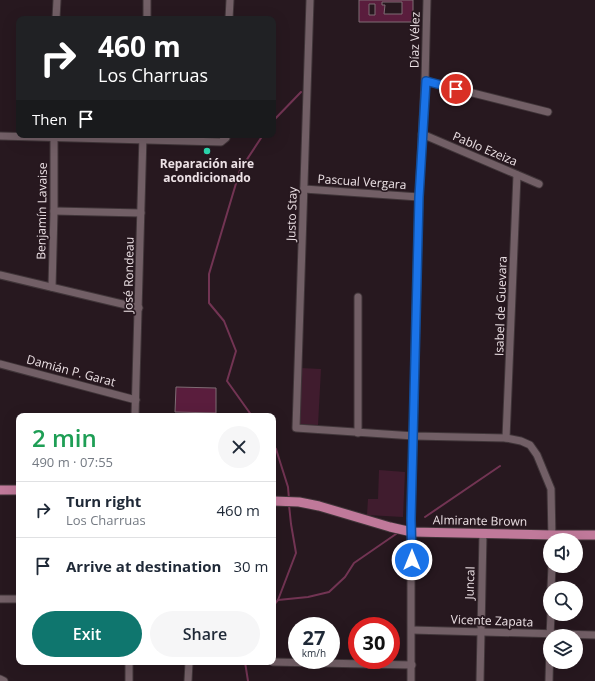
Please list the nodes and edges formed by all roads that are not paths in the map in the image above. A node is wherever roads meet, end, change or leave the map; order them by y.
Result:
1 (57, 0) edge
2 (147, 0) edge
3 (230, 0) edge
4 (310, 0) edge
5 (427, 0) edge
6 (56, 16) edge
7 (147, 16) edge
8 (229, 16) edge
9 (426, 81) junction
10 (548, 112) dead end
11 (422, 134) junction
12 (0, 136) edge
13 (16, 136) edge
14 (54, 138) edge
15 (143, 138) edge
16 (159, 138) edge
17 (224, 138) edge
18 (517, 175) junction
19 (539, 184) dead end
20 (304, 189) junction
21 (419, 197) junction
22 (54, 211) junction
23 (142, 213) junction
24 (0, 274) edge
25 (52, 287) junction
26 (358, 297) dead end
27 (139, 308) junction
28 (0, 364) edge
29 (136, 400) junction
30 (136, 413) edge
31 (358, 433) junction
32 (414, 436) junction
33 (506, 438) junction
34 (0, 490) edge
35 (16, 490) edge
36 (277, 501) edge
37 (412, 532) junction
38 (483, 533) junction
39 (552, 533) edge
40 (595, 535) edge
41 (583, 536) edge
42 (543, 537) edge
43 (0, 599) edge
44 (16, 599) edge
45 (412, 630) junction
46 (480, 631) junction
47 (543, 635) edge
48 (583, 635) edge
49 (595, 635) edge
50 (276, 662) edge
51 (129, 665) edge
52 (189, 665) edge
53 (412, 665) junction
54 (549, 669) edge
55 (0, 679) edge
56 (4, 681) edge
57 (129, 681) edge
58 (188, 681) edge
59 (411, 681) edge
60 (480, 681) edge
61 (548, 681) edge

1 - 6 street
2 - 7 street
3 - 8 street
4 - 20 street, Justo Stay
5 - 9 street, Díaz Vélez
9 - 10 street
9 - 11 street, Díaz Vélez
11 - 18 street, Pablo Ezeiza
11 - 21 street, Díaz Vélez
12 - 13 street
14 - 22 street, Benjamín Lavaise
15 - 23 street, José Rondeau
16 - 17 street
18 - 19 street, Pablo Ezeiza
18 - 33 street, Isabel de Guevara
20 - 21 street, Pascual Vergara
20 - 31 street, Justo Stay
21 - 32 street, Díaz Vélez
22 - 23 street
22 - 25 street, Benjamín Lavaise
23 - 27 street, José Rondeau
24 - 25 street
25 - 27 street
26 - 31 street
27 - 29 street, José Rondeau
28 - 29 street, Damián P. Garat
29 - 30 street, José Rondeau
31 - 32 street
32 - 33 street
32 - 37 street, Díaz Vélez
33 - 39 street
34 - 35 main road
36 - 37 main road, Almirante Brown
37 - 38 main road, Almirante Brown
37 - 45 street, Díaz Vélez
38 - 42 main road, Almirante Brown
38 - 46 street, Juncal
40 - 41 main road, Almirante Brown
43 - 44 street
45 - 46 street, Vicente Zapata
45 - 53 street, Díaz Vélez
46 - 47 street, Vicente Zapata
46 - 60 street, Juncal
48 - 49 street, Vicente Zapata
50 - 53 street
51 - 57 street
52 - 58 street
53 - 59 street, Díaz Vélez
54 - 61 street
55 - 56 street

